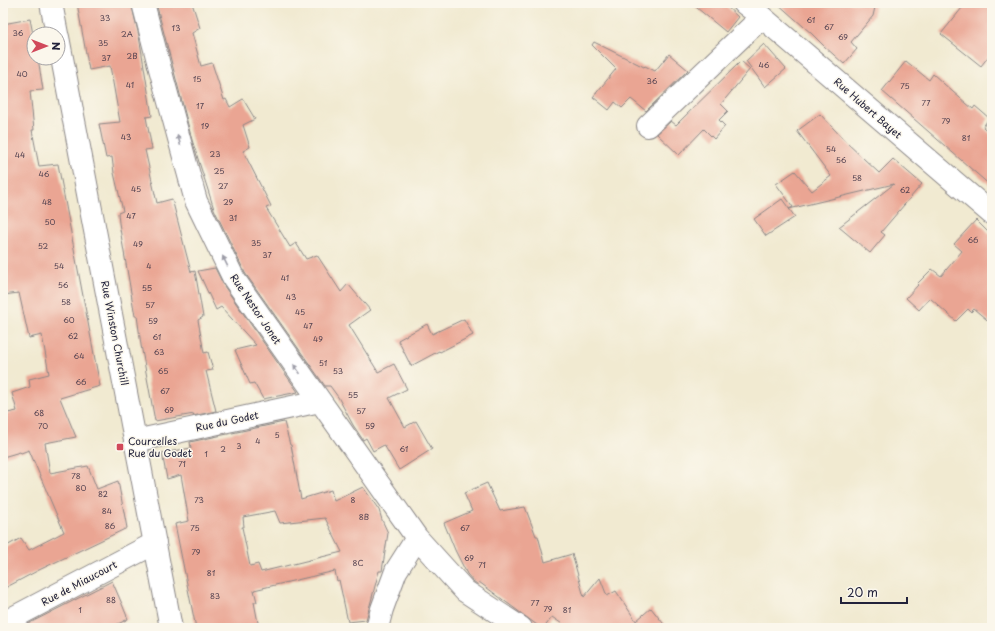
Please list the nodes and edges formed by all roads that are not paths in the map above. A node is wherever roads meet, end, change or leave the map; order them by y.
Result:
1 (51, 3) edge
2 (143, 3) edge
3 (744, 3) edge
4 (762, 17) junction
5 (55, 26) edge
6 (64, 66) edge
7 (648, 126) dead end
8 (992, 214) edge
9 (320, 401) junction
10 (135, 441) junction
11 (417, 538) junction
12 (155, 543) junction
13 (3, 623) edge
14 (171, 628) edge
15 (377, 628) edge
16 (521, 628) edge

1 - 5 street
9 -> 2 street, Rue Nestor Jonet
3 - 4 street, Rue Hubert Bayet
4 - 7 street
4 - 8 street, Rue Hubert Bayet
6 - 10 street, Rue Winston Churchill
9 - 10 street, Rue du Godet
9 - 11 street, Rue Nestor Jonet
10 - 12 street, Rue Winston Churchill
11 - 15 street
11 - 16 street, Rue Nestor Jonet
12 - 13 street, Rue de Miaucourt
12 - 14 street, Rue Winston Churchill

